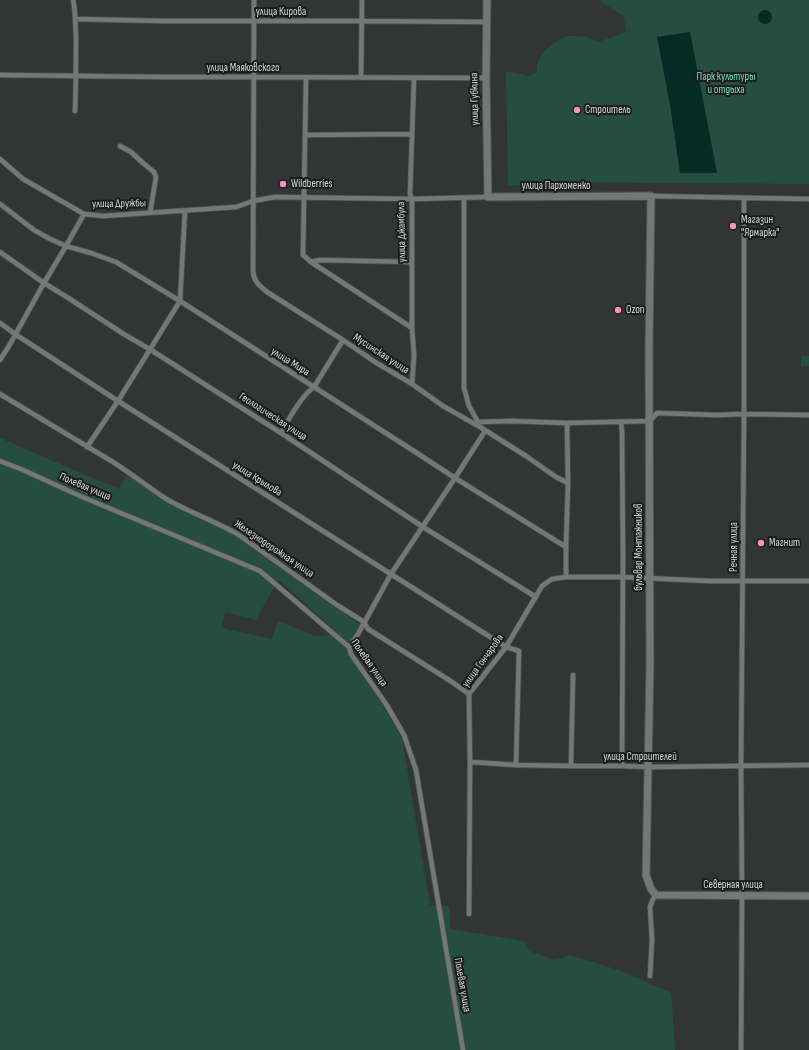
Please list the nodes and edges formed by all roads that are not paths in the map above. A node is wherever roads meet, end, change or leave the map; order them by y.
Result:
1 (73, 0) edge
2 (254, 0) edge
3 (362, 0) edge
4 (487, 0) edge
5 (75, 18) junction
6 (254, 21) junction
7 (361, 21) junction
8 (486, 22) junction
9 (0, 75) edge
10 (77, 76) junction
11 (254, 77) junction
12 (361, 77) junction
13 (306, 78) junction
14 (414, 78) junction
15 (486, 78) junction
16 (75, 111) dead end
17 (412, 134) junction
18 (306, 135) junction
19 (120, 146) dead end
20 (0, 160) edge
21 (651, 196) junction
22 (488, 197) junction
23 (304, 198) junction
24 (464, 198) junction
25 (744, 198) junction
26 (412, 199) junction
27 (809, 199) edge
28 (253, 201) junction
29 (0, 204) edge
30 (185, 211) junction
31 (150, 213) junction
32 (84, 214) junction
33 (66, 246) junction
34 (0, 252) edge
35 (311, 262) junction
36 (412, 262) junction
37 (44, 283) junction
38 (180, 301) junction
39 (0, 323) edge
40 (412, 328) junction
41 (15, 334) junction
42 (343, 340) junction
43 (151, 350) junction
44 (0, 360) edge
45 (412, 384) junction
46 (314, 387) junction
47 (0, 394) edge
48 (118, 401) junction
49 (744, 414) junction
50 (809, 415) edge
51 (650, 421) junction
52 (621, 422) junction
53 (477, 423) junction
54 (567, 423) junction
55 (486, 431) junction
56 (281, 433) junction
57 (87, 447) junction
58 (0, 461) edge
59 (455, 478) junction
60 (568, 482) junction
61 (423, 527) junction
62 (566, 547) junction
63 (391, 574) junction
64 (566, 577) junction
65 (622, 577) junction
66 (651, 578) junction
67 (743, 581) junction
68 (809, 581) edge
69 (536, 597) junction
70 (364, 622) junction
71 (349, 647) junction
72 (506, 647) junction
73 (573, 675) dead end
74 (469, 694) junction
75 (470, 762) junction
76 (516, 765) junction
77 (809, 765) edge
78 (571, 766) junction
79 (622, 766) junction
80 (648, 766) junction
81 (741, 766) junction
82 (656, 895) junction
83 (742, 896) junction
84 (809, 896) edge
85 (469, 914) dead end
86 (650, 976) dead end
87 (463, 1050) edge
88 (741, 1050) edge

1 - 5 street
2 - 6 street
3 - 7 street
4 - 8 street, улица Губкина
5 - 6 street, улица Кирова
5 - 10 street
6 - 7 street, улица Кирова
6 - 11 street
7 - 8 street, улица Кирова
7 - 12 street
8 - 15 street, улица Губкина
9 - 10 street, улица Маяковского
10 - 11 street, улица Маяковского
10 - 16 street
11 - 13 street, улица Маяковского
11 - 28 street
12 - 13 street, улица Маяковского
12 - 14 street, улица Маяковского
13 - 18 street
14 - 15 street, улица Маяковского
14 - 17 street, улица Джамбула
15 - 22 street, улица Губкина
17 - 18 street
17 - 26 street, улица Джамбула
18 - 23 street
19 - 31 street
20 - 32 street, улица Дружбы
21 - 22 street, улица Пархоменко
21 - 25 street, улица Пархоменко
21 - 51 street, бульвар Монтажников
22 - 24 street, улица Пархоменко
23 - 26 street, улица Пархоменко
23 - 28 street, улица Дружбы
23 - 35 street
24 - 26 street, улица Пархоменко
24 - 53 street
25 - 27 street, улица Пархоменко
25 - 49 street, Речная улица
26 - 36 street, улица Джамбула
28 - 30 street, улица Дружбы
28 - 42 street, Мусинская улица
29 - 33 street, улица Мира
30 - 31 street, улица Дружбы
30 - 38 street
31 - 32 street, улица Дружбы
32 - 33 street
33 - 37 street
33 - 38 street, улица Мира
34 - 37 street, Геологическая улица
35 - 36 street
35 - 40 street
36 - 40 street, улица Джамбула
37 - 41 street
37 - 43 street, Геологическая улица
38 - 43 street
38 - 46 street, улица Мира
39 - 41 street, улица Крылова
40 - 45 street, улица Джамбула
41 - 44 street
41 - 48 street, улица Крылова
42 - 45 street, Мусинская улица
42 - 46 street
43 - 48 street
43 - 56 street, Геологическая улица
45 - 53 street, Мусинская улица
46 - 56 street
46 - 59 street, улица Мира
47 - 57 street, Железнодорожная улица
48 - 57 street
48 - 63 street, улица Крылова
49 - 50 street
49 - 51 street
49 - 67 street, Речная улица
51 - 52 street
51 - 66 street, бульвар Монтажников
52 - 54 street
52 - 65 street
53 - 54 street
53 - 55 street, Мусинская улица
54 - 60 street
55 - 59 street
55 - 60 street, Мусинская улица
56 - 61 street, Геологическая улица
57 - 70 street, Железнодорожная улица
58 - 71 street, Полевая улица
59 - 61 street
59 - 62 street, улица Мира
60 - 62 street
61 - 63 street
61 - 69 street, Геологическая улица
62 - 64 street
63 - 70 street
63 - 72 street, улица Крылова
64 - 65 street, улица Гончарова
64 - 69 street, улица Гончарова
65 - 66 street, улица Гончарова
65 - 79 street
66 - 67 street, улица Гончарова
66 - 80 street, бульвар Монтажников
67 - 68 street, улица Гончарова
67 - 81 street, Речная улица
69 - 72 street, улица Гончарова
70 - 71 street
70 - 74 street, Железнодорожная улица
71 - 87 street, Полевая улица
72 - 74 street, улица Гончарова
72 - 76 street, улица Крылова
73 - 78 street
74 - 75 street, улица Гончарова
75 - 76 street, улица Строителей
75 - 85 street, улица Гончарова
76 - 78 street, улица Строителей
77 - 81 street, улица Строителей
78 - 79 street, улица Строителей
79 - 80 street, улица Строителей
80 - 81 street, улица Строителей
80 - 82 street, бульвар Монтажников
81 - 83 street, Речная улица
82 - 83 street, Северная улица
82 - 86 street
83 - 84 street, Северная улица
83 - 88 street, Речная улица

